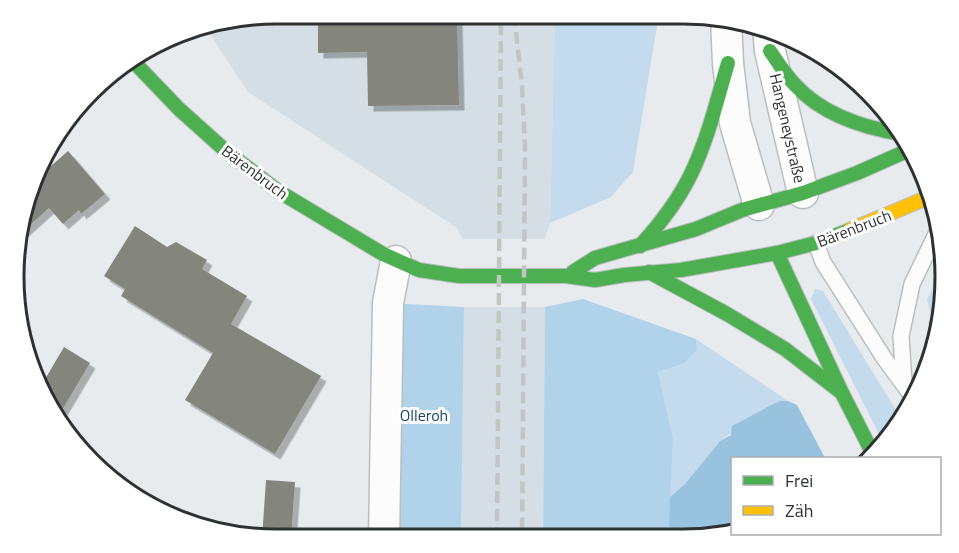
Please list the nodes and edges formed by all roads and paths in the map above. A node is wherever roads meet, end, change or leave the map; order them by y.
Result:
1 (726, 28) edge
2 (769, 39) edge
3 (728, 63) junction
4 (138, 66) edge
5 (888, 131) edge
6 (903, 153) edge
7 (923, 199) edge
8 (799, 203) junction
9 (761, 210) junction
10 (786, 233) dead end
11 (933, 241) edge
12 (816, 243) junction
13 (640, 246) junction
14 (776, 248) junction
15 (396, 261) junction
16 (648, 273) junction
17 (566, 276) junction
18 (908, 390) edge
19 (842, 393) junction
20 (870, 446) edge
21 (384, 529) edge

1 - 3 street
2 - 5 main road
2 - 8 street, Hangeneystraße
3 - 9 street
3 - 13 main road
4 - 15 main road, Bärenbruch
6 - 8 main road
7 - 12 main road, Bärenbruch
8 - 9 main road
9 - 13 main road
10 - 14 main road
11 - 18 lane
12 - 14 main road, Bärenbruch
12 - 18 lane
13 - 17 main road
14 - 16 main road, Bärenbruch
14 - 19 main road
15 - 17 main road, Bärenbruch
15 - 21 street
16 - 17 main road, Bärenbruch
16 - 19 main road
19 - 20 main road

